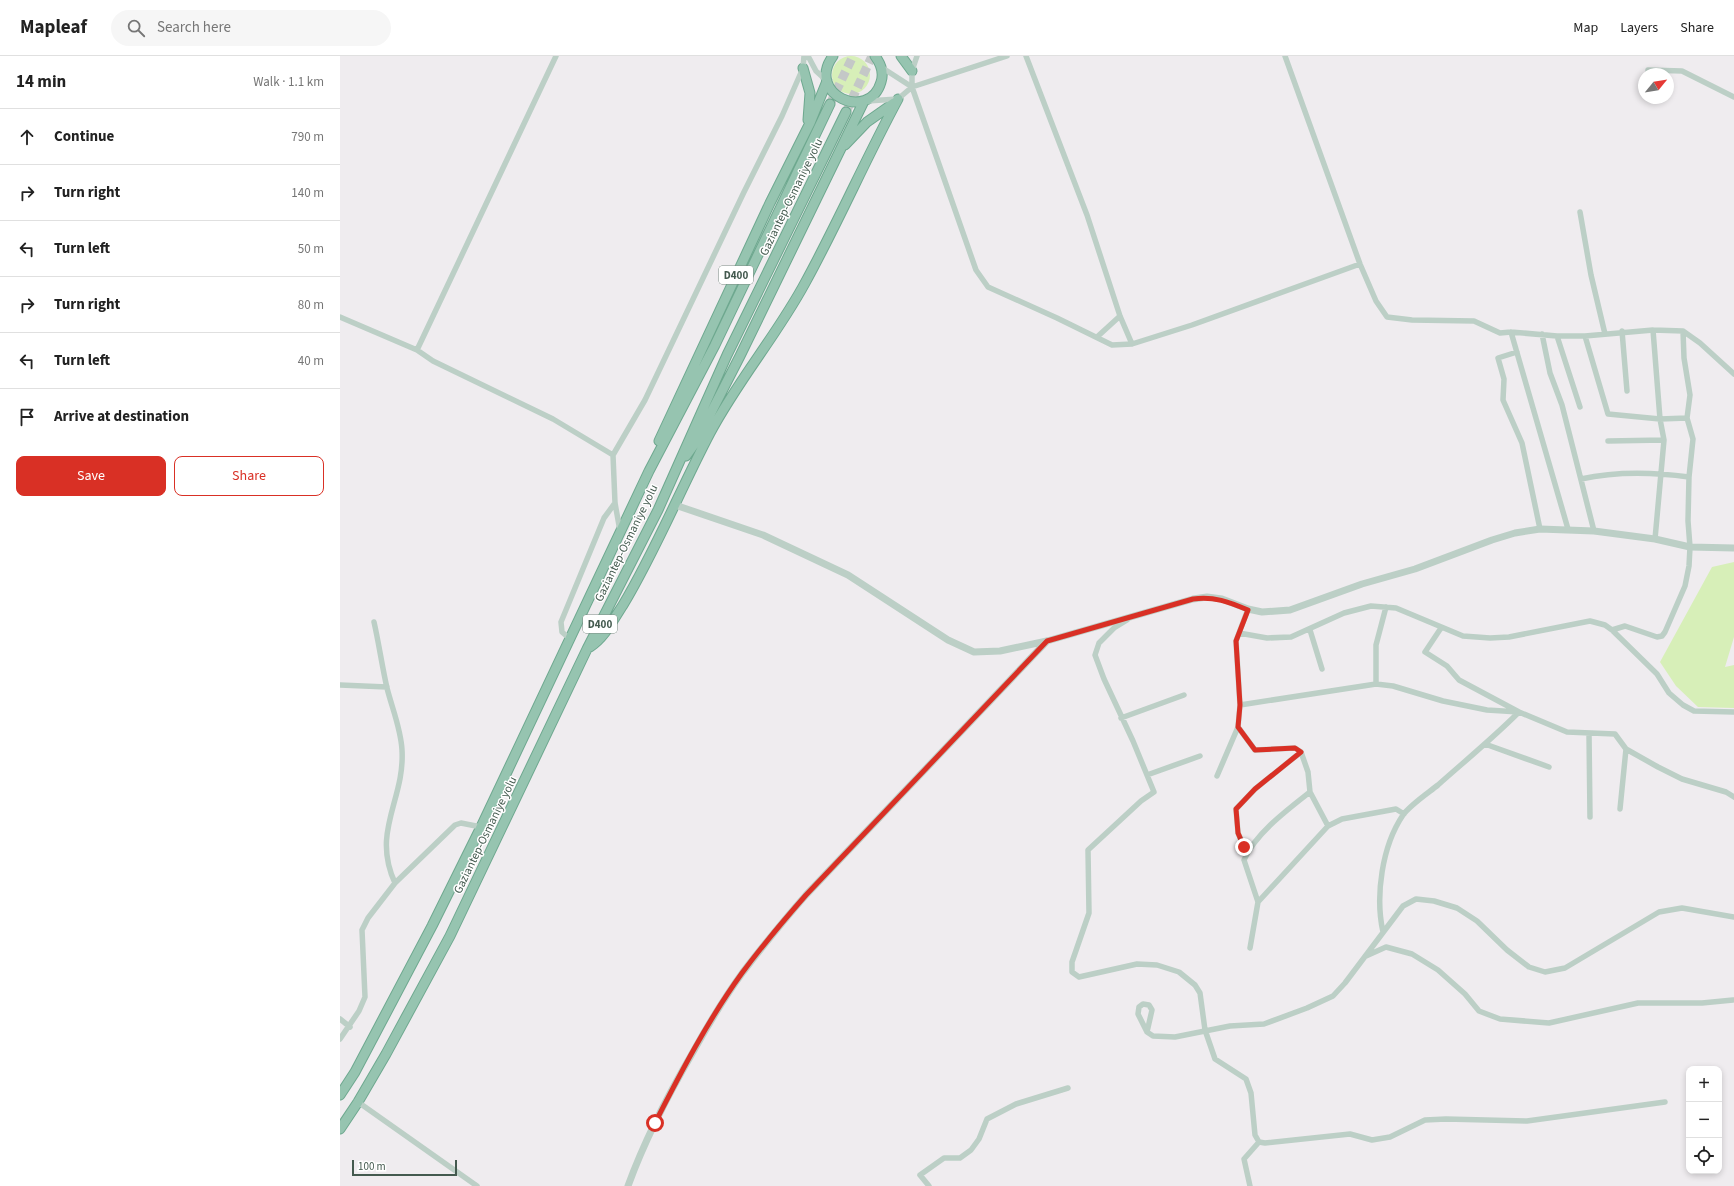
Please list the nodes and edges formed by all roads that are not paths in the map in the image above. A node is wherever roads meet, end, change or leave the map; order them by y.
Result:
1 (556, 56) edge
2 (804, 56) edge
3 (808, 56) edge
4 (833, 56) edge
5 (875, 56) edge
6 (885, 56) edge
7 (901, 56) edge
8 (918, 56) edge
9 (1007, 56) edge
10 (1026, 56) edge
11 (1285, 56) edge
12 (881, 67) junction
13 (803, 68) junction
14 (912, 71) junction
15 (1674, 71) edge
16 (827, 81) junction
17 (912, 87) junction
18 (1734, 97) edge
19 (898, 99) junction
20 (864, 101) junction
21 (830, 104) tunnel mouth
22 (846, 112) tunnel mouth
23 (807, 129) junction
24 (840, 151) junction
25 (1580, 212) dead end
26 (1360, 264) junction
27 (1120, 316) junction
28 (340, 317) edge
29 (1653, 330) junction
30 (1622, 331) junction
31 (1683, 331) junction
32 (1511, 332) junction
33 (1542, 334) junction
34 (1605, 334) junction
35 (1557, 336) junction
36 (1585, 336) junction
37 (1097, 337) junction
38 (1132, 344) junction
39 (417, 350) junction
40 (1517, 352) junction
41 (1734, 374) edge
42 (1627, 391) dead end
43 (1580, 408) dead end
44 (1686, 418) junction
45 (1660, 419) junction
46 (1664, 440) junction
47 (1608, 441) dead end
48 (613, 455) junction
49 (649, 471) junction
50 (1662, 473) junction
51 (672, 475) junction
52 (1689, 477) junction
53 (1581, 479) junction
54 (615, 503) junction
55 (675, 506) junction
56 (1540, 529) junction
57 (1568, 529) junction
58 (620, 531) junction
59 (1594, 531) junction
60 (1655, 539) junction
61 (1690, 547) junction
62 (1734, 548) edge
63 (1386, 607) junction
64 (1248, 610) junction
65 (1136, 615) junction
66 (374, 622) dead end
67 (1441, 628) junction
68 (1310, 630) junction
69 (1612, 630) junction
70 (1239, 633) junction
71 (570, 639) junction
72 (1047, 641) junction
73 (587, 650) junction
74 (1322, 669) dead end
75 (1376, 684) junction
76 (340, 685) edge
77 (387, 687) junction
78 (1184, 695) dead end
79 (1240, 705) junction
80 (1519, 712) junction
81 (1734, 712) edge
82 (1121, 718) junction
83 (1238, 727) junction
84 (1588, 734) junction
85 (1485, 744) junction
86 (1626, 749) junction
87 (1301, 752) junction
88 (1200, 756) dead end
89 (1549, 767) dead end
90 (1147, 775) junction
91 (1217, 776) dead end
92 (1310, 792) junction
93 (1734, 797) edge
94 (1620, 809) dead end
95 (1404, 814) junction
96 (1590, 817) dead end
97 (1328, 826) junction
98 (481, 827) junction
99 (1247, 853) junction
100 (395, 883) junction
101 (1258, 902) junction
102 (1734, 917) edge
103 (1384, 932) junction
104 (1250, 948) dead end
105 (1364, 957) junction
106 (1733, 1000) edge
107 (340, 1019) edge
108 (350, 1027) junction
109 (1206, 1030) junction
110 (1147, 1032) dead end
111 (340, 1039) edge
112 (1068, 1088) dead end
113 (340, 1094) edge
114 (358, 1102) junction
115 (1665, 1102) dead end
116 (340, 1129) edge
117 (1259, 1142) junction
118 (477, 1186) edge
119 (628, 1186) edge
120 (929, 1186) edge
121 (1250, 1186) edge

1 - 39 street
2 - 13 street
3 - 16 street
4 - 16 highway, D400
5 - 12 highway
6 - 12 highway, D400
7 - 14 highway
8 - 14 street
9 - 17 street
10 - 27 street
11 - 26 street
12 - 17 street
12 - 20 highway, D400
13 - 23 highway, D400
13 - 48 street
14 - 17 street
15 - 18 street
16 - 20 highway
16 - 23 highway, D400
17 - 19 street
17 - 37 street
19 - 20 street
19 - 24 highway, D400
19 - 55 highway
20 - 24 highway, D400
21 - 49 highway, Gaziantep-Osmaniye yolu / D400
22 - 51 highway, Gaziantep-Osmaniye yolu / D400
23 - 49 highway, D400
24 - 51 highway, D400
25 - 34 street
26 - 32 street
26 - 38 street
27 - 37 street
27 - 38 street
28 - 39 street
29 - 30 street
29 - 31 street
29 - 45 street
30 - 34 street
30 - 42 street
31 - 41 street
31 - 44 street
32 - 33 street
32 - 40 street
33 - 35 street
33 - 53 street
34 - 36 street
35 - 36 street
35 - 43 street
36 - 45 street
37 - 38 street
39 - 48 street
40 - 56 street
40 - 57 street
44 - 45 street
44 - 52 street
45 - 46 street
46 - 47 street
46 - 50 street
48 - 54 street
49 - 58 highway, Gaziantep-Osmaniye yolu / D400
50 - 52 street
50 - 53 street
50 - 60 street
51 - 73 highway, Gaziantep-Osmaniye yolu / D400
52 - 61 street
53 - 59 street
54 - 58 street
54 - 71 street
55 - 72 street
55 - 73 highway
56 - 57 street
56 - 64 street
57 - 59 street
58 - 71 highway, Gaziantep-Osmaniye yolu / D400
59 - 60 street
60 - 61 street
61 - 62 street
61 - 69 street
63 - 67 street
63 - 68 street
63 - 75 street
64 - 65 street
64 - 70 street
65 - 72 street
65 - 82 street
66 - 77 street
67 - 69 street
67 - 80 street
68 - 70 street
68 - 74 street
69 - 81 street
70 - 79 street
71 - 98 highway, Gaziantep-Osmaniye yolu / D400
72 - 119 street
73 - 114 highway, Gaziantep-Osmaniye yolu / D400
75 - 79 street
75 - 80 street
76 - 77 street
77 - 100 street
78 - 82 street
79 - 83 street
80 - 84 street
80 - 85 street
82 - 90 street
83 - 87 street
83 - 91 street
84 - 86 street
84 - 96 street
85 - 89 street
85 - 95 street
86 - 93 street
86 - 94 street
87 - 92 street
87 - 99 street
88 - 90 street
90 - 109 street
92 - 97 street
92 - 99 street
95 - 97 street
95 - 103 street
97 - 101 street
98 - 100 street
98 - 113 highway, Gaziantep-Osmaniye yolu / D400
99 - 101 street
100 - 108 street
101 - 104 street
102 - 103 street
103 - 105 street
105 - 106 street
105 - 109 street
107 - 108 street
108 - 111 street
109 - 110 street
109 - 117 street
112 - 120 street
114 - 116 highway, Gaziantep-Osmaniye yolu / D400
114 - 118 street
115 - 117 street
117 - 121 street

